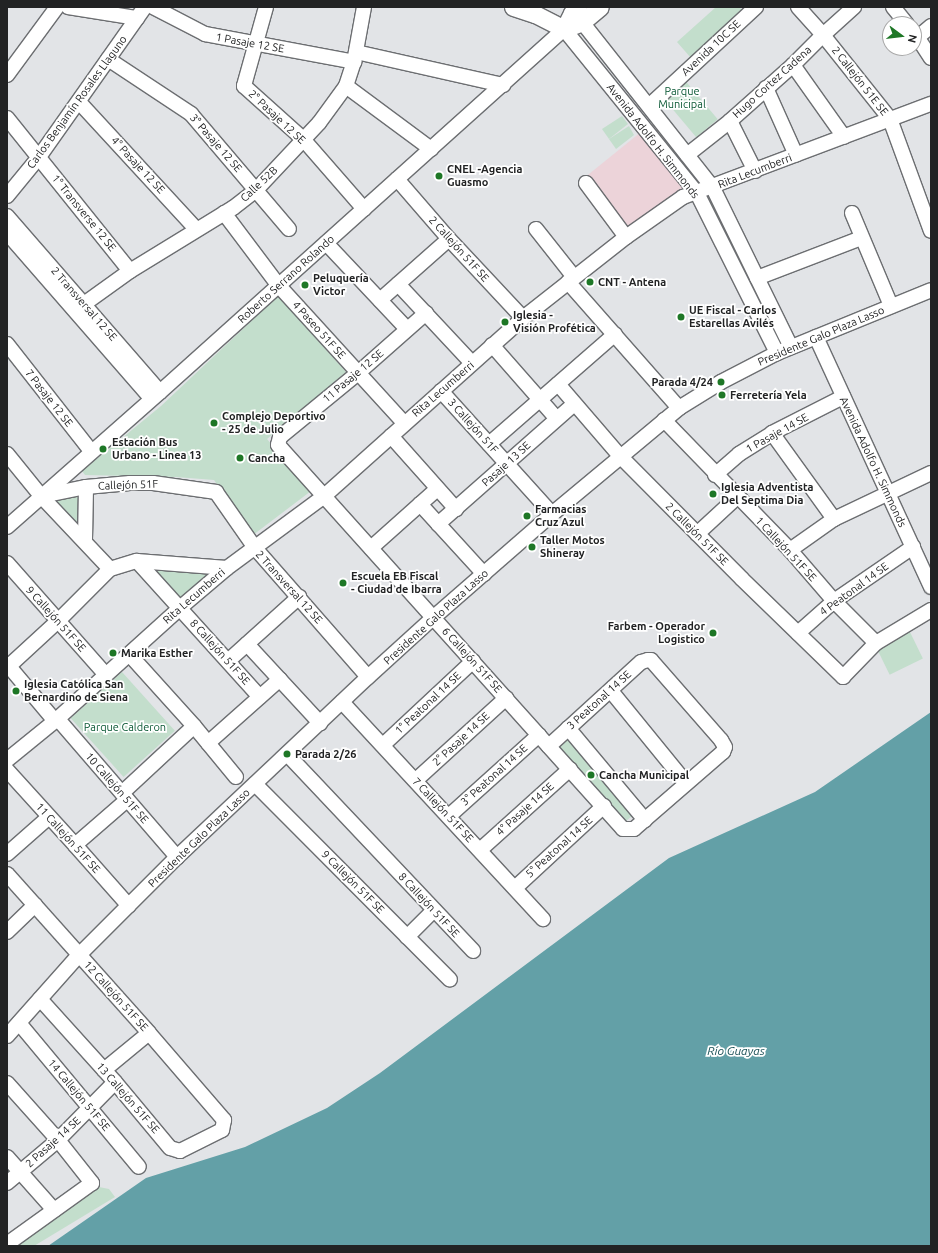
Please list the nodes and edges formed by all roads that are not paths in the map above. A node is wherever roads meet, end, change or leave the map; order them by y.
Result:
1 (57, 7) edge
2 (68, 7) edge
3 (153, 7) edge
4 (266, 7) edge
5 (364, 7) edge
6 (513, 7) edge
7 (600, 7) edge
8 (798, 7) edge
9 (854, 7) edge
10 (893, 7) edge
11 (751, 9) edge
12 (573, 12) edge
13 (141, 13) edge
14 (900, 16) edge
15 (931, 26) edge
16 (564, 29) junction
17 (922, 31) edge
18 (823, 35) junction
19 (256, 44) junction
20 (922, 44) edge
21 (355, 57) junction
22 (931, 58) edge
23 (108, 59) junction
24 (793, 65) junction
25 (7, 75) edge
26 (502, 85) junction
27 (346, 86) junction
28 (766, 88) junction
29 (79, 102) junction
30 (931, 104) edge
31 (649, 106) junction
32 (7, 118) edge
33 (890, 118) junction
34 (730, 121) junction
35 (844, 137) junction
36 (302, 139) junction
37 (431, 149) junction
38 (687, 155) junction
39 (796, 155) junction
40 (39, 157) junction
41 (755, 171) junction
42 (397, 180) junction
43 (586, 183) dead end
44 (713, 188) junction
45 (256, 190) junction
46 (697, 193) junction
47 (7, 196) edge
48 (364, 209) junction
49 (224, 213) junction
50 (852, 213) dead end
51 (7, 216) edge
52 (196, 229) junction
53 (289, 229) dead end
54 (536, 230) dead end
55 (931, 231) edge
56 (7, 233) edge
57 (626, 237) junction
58 (861, 238) junction
59 (449, 239) junction
60 (326, 243) junction
61 (130, 271) junction
62 (757, 278) junction
63 (571, 279) junction
64 (398, 284) junction
65 (279, 286) junction
66 (931, 290) edge
67 (380, 300) junction
68 (84, 304) junction
69 (891, 306) junction
70 (426, 313) junction
71 (523, 318) junction
72 (407, 329) junction
73 (615, 334) junction
74 (816, 337) junction
75 (7, 344) edge
76 (492, 345) junction
77 (791, 347) junction
78 (777, 353) junction
79 (472, 363) junction
80 (358, 373) junction
81 (558, 384) junction
82 (441, 391) junction
83 (156, 396) junction
84 (843, 397) junction
85 (540, 400) junction
86 (574, 404) junction
87 (679, 408) junction
88 (557, 419) junction
89 (664, 420) junction
90 (404, 423) junction
91 (772, 433) junction
92 (391, 436) junction
93 (280, 437) joint
94 (489, 444) junction
95 (91, 451) junction
96 (7, 454) edge
97 (620, 456) junction
98 (507, 464) junction
99 (931, 473) edge
100 (715, 475) junction
101 (86, 487) junction
102 (437, 489) junction
103 (216, 492) joint
104 (888, 493) junction
105 (41, 496) junction
106 (323, 497) junction
107 (737, 497) junction
108 (420, 504) junction
109 (456, 509) junction
110 (552, 514) junction
111 (834, 520) junction
112 (438, 524) junction
113 (7, 527) edge
114 (697, 534) junction
115 (85, 540) junction
116 (913, 546) junction
117 (255, 548) junction
118 (371, 548) junction
119 (790, 550) junction
120 (137, 561) junction
121 (7, 563) edge
122 (227, 568) junction
123 (110, 569) junction
124 (484, 574) junction
125 (931, 587) edge
126 (299, 597) junction
127 (834, 601) junction
128 (180, 607) junction
129 (931, 610) edge
130 (434, 617) junction
131 (58, 621) junction
132 (798, 633) junction
133 (876, 642) junction
134 (247, 644) junction
135 (129, 654) junction
136 (473, 661) junction
137 (228, 662) junction
138 (8, 665) edge
139 (106, 674) junction
140 (368, 677) junction
141 (280, 680) junction
142 (611, 691) junction
143 (260, 697) junction
144 (506, 698) junction
145 (342, 702) junction
146 (56, 719) junction
147 (320, 723) junction
148 (194, 726) junction
149 (568, 728) junction
150 (539, 735) junction
151 (208, 743) junction
152 (383, 745) junction
153 (549, 746) junction
154 (287, 754) junction
155 (7, 760) edge
156 (570, 768) junction
157 (7, 770) edge
158 (236, 776) dead end
159 (416, 780) junction
160 (686, 783) junction
161 (255, 784) junction
162 (124, 797) junction
163 (604, 806) junction
164 (448, 816) junction
165 (49, 817) junction
166 (645, 820) junction
167 (75, 844) junction
168 (480, 850) junction
169 (7, 854) edge
170 (177, 857) junction
171 (7, 874) edge
172 (514, 888) junction
173 (35, 905) junction
174 (128, 906) junction
175 (434, 910) junction
176 (543, 919) dead end
177 (8, 930) edge
178 (407, 937) junction
179 (473, 951) dead end
180 (79, 955) junction
181 (450, 980) dead end
182 (40, 999) junction
183 (19, 1023) junction
184 (149, 1033) junction
185 (7, 1036) edge
186 (104, 1070) junction
187 (115, 1082) junction
188 (7, 1083) edge
189 (90, 1108) junction
190 (224, 1120) joint
191 (58, 1140) junction
192 (7, 1157) edge
193 (138, 1166) dead end
194 (20, 1171) junction
195 (7, 1183) edge
196 (54, 1210) junction
197 (10, 1237) edge

1 - 25 street
2 - 13 street
3 - 19 street, 1 Pasaje 12 SE
4 - 19 street, 2° Pasaje 12 SE
5 - 21 street, Calle 52B
6 - 16 main road, Avenida Adolfo H. Simmonds
7 - 12 main road, Roberto Serrano Rolando
8 - 18 street, 2 Callejón 51E SE
9 - 18 street, Hugo Cortez Cadena
10 - 14 street
11 - 31 street, Avenida 10C SE
12 - 16 main road, Roberto Serrano Rolando
12 - 31 street, Avenida Adolfo H. Simmonds
13 - 23 street, Carlos Benjamín Rosales Llaguno
15 - 17 street
16 - 26 street, Roberto Serrano Rolando
16 - 46 street, Avenida Adolfo H. Simmonds
18 - 24 street, Hugo Cortez Cadena
18 - 33 street, 2 Callejón 51E SE
19 - 21 street, 1 Pasaje 12 SE
19 - 36 street, 2° Pasaje 12 SE
20 - 22 street
21 - 26 street, 1 Pasaje 12 SE
21 - 27 street, Calle 52B
23 - 29 street, Carlos Benjamín Rosales Llaguno
23 - 45 street, 3° Pasaje 12 SE
24 - 28 street, Hugo Cortez Cadena
24 - 35 street
26 - 37 street, Roberto Serrano Rolando
27 - 36 street, Calle 52B
27 - 37 street
28 - 34 street, Hugo Cortez Cadena
28 - 39 street
29 - 40 street, Carlos Benjamín Rosales Llaguno
29 - 52 street, 4° Pasaje 12 SE
30 - 33 street, Rita Lecumberri
31 - 38 street, Avenida Adolfo H. Simmonds
32 - 40 street, 1° Transverse 12 SE
33 - 35 street, Rita Lecumberri
33 - 55 street, 2 Callejón 51E SE
34 - 38 street, Hugo Cortez Cadena
34 - 41 street
35 - 39 street, Rita Lecumberri
36 - 45 street, Calle 52B
36 - 48 street, 2° Pasaje 12 SE
37 - 42 street, Roberto Serrano Rolando
38 - 44 street, Avenida Adolfo H. Simmonds
39 - 41 street, Rita Lecumberri
40 - 47 street, Carlos Benjamín Rosales Llaguno
40 - 61 street, 1° Transverse 12 SE
41 - 44 street, Rita Lecumberri
42 - 48 street, Roberto Serrano Rolando
42 - 59 street, 2 Callejón 51F SE
43 - 57 street
44 - 46 street, Rita Lecumberri
44 - 62 street, Avenida Adolfo H. Simmonds
45 - 49 street, Calle 52B
45 - 53 street, 3° Pasaje 12 SE
46 - 57 street, Rita Lecumberri
46 - 78 street, Avenida Adolfo H. Simmonds
48 - 60 street, Roberto Serrano Rolando
49 - 52 street, Calle 52B
49 - 65 street, 4 Paseo 51F SE
50 - 58 street
51 - 68 street, 2 Transversal 12 SE
52 - 61 street, Calle 52B
54 - 63 street
56 - 83 street, 2 Transversal 12 SE
57 - 63 street, Rita Lecumberri
58 - 62 street
58 - 69 street
59 - 64 street
59 - 71 street, 2 Callejón 51F SE
60 - 65 street, Roberto Serrano Rolando
60 - 67 street
61 - 68 street, Calle 52B
62 - 77 street, Avenida Adolfo H. Simmonds
63 - 71 street, Rita Lecumberri
63 - 73 street
64 - 67 street
64 - 70 street
65 - 80 street, 4 Paseo 51F SE
65 - 83 street, Roberto Serrano Rolando
66 - 69 street, Presidente Galo Plaza Lasso
67 - 72 street
68 - 83 street, 2 Transversal 12 SE
69 - 74 street, Presidente Galo Plaza Lasso
70 - 72 street, 11 Pasaje 12 SE
70 - 79 street
71 - 76 street, Rita Lecumberri
72 - 80 street, 11 Pasaje 12 SE
73 - 81 street
73 - 87 street
74 - 77 street, Presidente Galo Plaza Lasso
74 - 84 street, Avenida Adolfo H. Simmonds
75 - 95 street, 7 Pasaje 12 SE
76 - 79 street, Rita Lecumberri
76 - 85 street
77 - 78 street, Presidente Galo Plaza Lasso
78 - 87 street, Presidente Galo Plaza Lasso
79 - 82 street, Rita Lecumberri
80 - 90 street, 4 Paseo 51F SE
80 - 93 street, 11 Pasaje 12 SE
81 - 85 street
81 - 86 street, 2 Callejón 51F SE
82 - 90 street, Rita Lecumberri
82 - 94 street, 3 Callejón 51F
83 - 95 street, Roberto Serrano Rolando
84 - 91 street, 1 Pasaje 14 SE
84 - 104 street, Avenida Adolfo H. Simmonds
85 - 88 street
85 - 94 street
86 - 88 street, Pasaje 13 SE
86 - 97 street, 2 Callejón 51F SE
87 - 89 street, Presidente Galo Plaza Lasso
88 - 98 street, Pasaje 13 SE
89 - 97 street, Presidente Galo Plaza Lasso
89 - 100 street, 1 Callejón 51F SE
90 - 92 street, Rita Lecumberri
91 - 100 street, 1 Pasaje 14 SE
91 - 111 street
92 - 102 street
92 - 106 street, Rita Lecumberri
93 - 106 street, 6 Callejón 51F SE
94 - 98 street, 3 Callejón 51F
95 - 105 street, Roberto Serrano Rolando
96 - 105 street
97 - 110 street, Presidente Galo Plaza Lasso
97 - 114 street, 2 Callejón 51F SE
98 - 109 street, Pasaje 13 SE
98 - 110 street, 3 Callejón 51F
99 - 104 street
100 - 107 street, 1 Callejón 51F SE
101 - 103 street, Callejón 51F
101 - 105 street, Callejón 51F
101 - 115 street
102 - 108 street
102 - 109 street
103 - 117 street, 2 Transversal 12 SE
104 - 111 street
104 - 116 street, Avenida Adolfo H. Simmonds
105 - 113 street, Roberto Serrano Rolando
105 - 115 street
106 - 117 street, Rita Lecumberri
106 - 118 street, 6 Callejón 51F SE
107 - 114 street
107 - 119 street, 1 Callejón 51F SE
108 - 112 street
108 - 118 street
109 - 112 street, Pasaje 13 SE
110 - 124 street, Presidente Galo Plaza Lasso
111 - 119 street
112 - 124 street
114 - 132 street, 2 Callejón 51F SE
115 - 123 street
116 - 125 street, Avenida Adolfo H. Simmonds
116 - 127 street, 4 Peatonal 14 SE
117 - 122 street, Rita Lecumberri
117 - 126 street, 2 Transversal 12 SE
118 - 130 street, 6 Callejón 51F SE
119 - 127 street, 1 Callejón 51F SE
120 - 122 street
120 - 123 street
120 - 128 street, 8 Callejón 51F SE
121 - 131 street, 9 Callejón 51F SE
122 - 128 street, Rita Lecumberri
123 - 131 street
124 - 130 street, Presidente Galo Plaza Lasso
126 - 134 street
126 - 140 street, 2 Transversal 12 SE
127 - 132 street, 4 Peatonal 14 SE
127 - 133 street, 1 Callejón 51F SE
128 - 135 street, Rita Lecumberri
128 - 137 street, 8 Callejón 51F SE
129 - 133 street
130 - 136 street, 6 Callejón 51F SE
130 - 140 street, Presidente Galo Plaza Lasso
131 - 138 street
131 - 139 street, 9 Callejón 51F SE
132 - 133 street, 2 Callejón 51F SE
134 - 137 street
134 - 141 street
135 - 139 street, Rita Lecumberri
135 - 148 street
136 - 144 street, 6 Callejón 51F SE
136 - 152 street, 1° Peatonal 14 SE
137 - 143 street, 8 Callejón 51F SE
138 - 146 street, 10 Callejón 51F SE
139 - 146 street, Rita Lecumberri
140 - 145 street, Presidente Galo Plaza Lasso
141 - 143 street
141 - 147 street
142 - 149 street, 3 Peatonal 14 SE
142 - 160 street
142 - 160 street, 3 Peatonal 14 SE
143 - 151 street
144 - 150 street, 6 Callejón 51F SE
144 - 159 street, 2° Pasaje 14 SE
145 - 147 street, Presidente Galo Plaza Lasso
145 - 152 street, 7 Callejón 51F SE
146 - 155 street, Rita Lecumberri
146 - 162 street, 10 Callejón 51F SE
147 - 154 street, Presidente Galo Plaza Lasso
148 - 151 street
148 - 162 street
149 - 153 street, 3 Peatonal 14 SE
149 - 166 street
150 - 153 street, 6 Callejón 51F SE
150 - 164 street, 3° Peatonal 14 SE
151 - 158 street
152 - 159 street, 7 Callejón 51F SE
153 - 156 street, 6 Callejón 51F SE
154 - 161 street, Presidente Galo Plaza Lasso
154 - 175 street, 8 Callejón 51F SE
156 - 163 street, 6 Callejón 51F SE
156 - 168 street, 4° Pasaje 14 SE
157 - 165 street, 11 Callejón 51F SE
159 - 164 street, 7 Callejón 51F SE
160 - 166 street
161 - 170 street, Presidente Galo Plaza Lasso
161 - 178 street, 9 Callejón 51F SE
162 - 167 street
162 - 170 street, 10 Callejón 51F SE
163 - 166 street, 6 Callejón 51F SE
163 - 172 street, 5° Peatonal 14 SE
164 - 168 street, 7 Callejón 51F SE
165 - 167 street, 11 Callejón 51F SE
165 - 169 street
167 - 174 street, 11 Callejón 51F SE
168 - 172 street, 7 Callejón 51F SE
170 - 174 street, Presidente Galo Plaza Lasso
171 - 173 street, 12 Callejón 51F SE
172 - 176 street, 7 Callejón 51F SE
173 - 177 street
173 - 180 street, 12 Callejón 51F SE
174 - 180 street, Presidente Galo Plaza Lasso
175 - 178 street
175 - 179 street, 8 Callejón 51F SE
178 - 181 street, 9 Callejón 51F SE
180 - 182 street, Presidente Galo Plaza Lasso
180 - 184 street, 12 Callejón 51F SE
182 - 183 street, Presidente Galo Plaza Lasso
182 - 186 street, 13 Callejón 51F SE
183 - 185 street, Presidente Galo Plaza Lasso
183 - 189 street, 14 Callejón 51F SE
184 - 186 street
184 - 190 street, 12 Callejón 51F SE
186 - 187 street, 13 Callejón 51F SE
187 - 189 street, 2 Pasaje 14 SE
187 - 190 street, 13 Callejón 51F SE
188 - 191 street
189 - 191 street, 2 Pasaje 14 SE
189 - 193 street, 14 Callejón 51F SE
191 - 194 street, 2 Pasaje 14 SE
191 - 196 street
192 - 194 street
194 - 195 street, 2 Pasaje 14 SE
194 - 196 street
196 - 197 street

